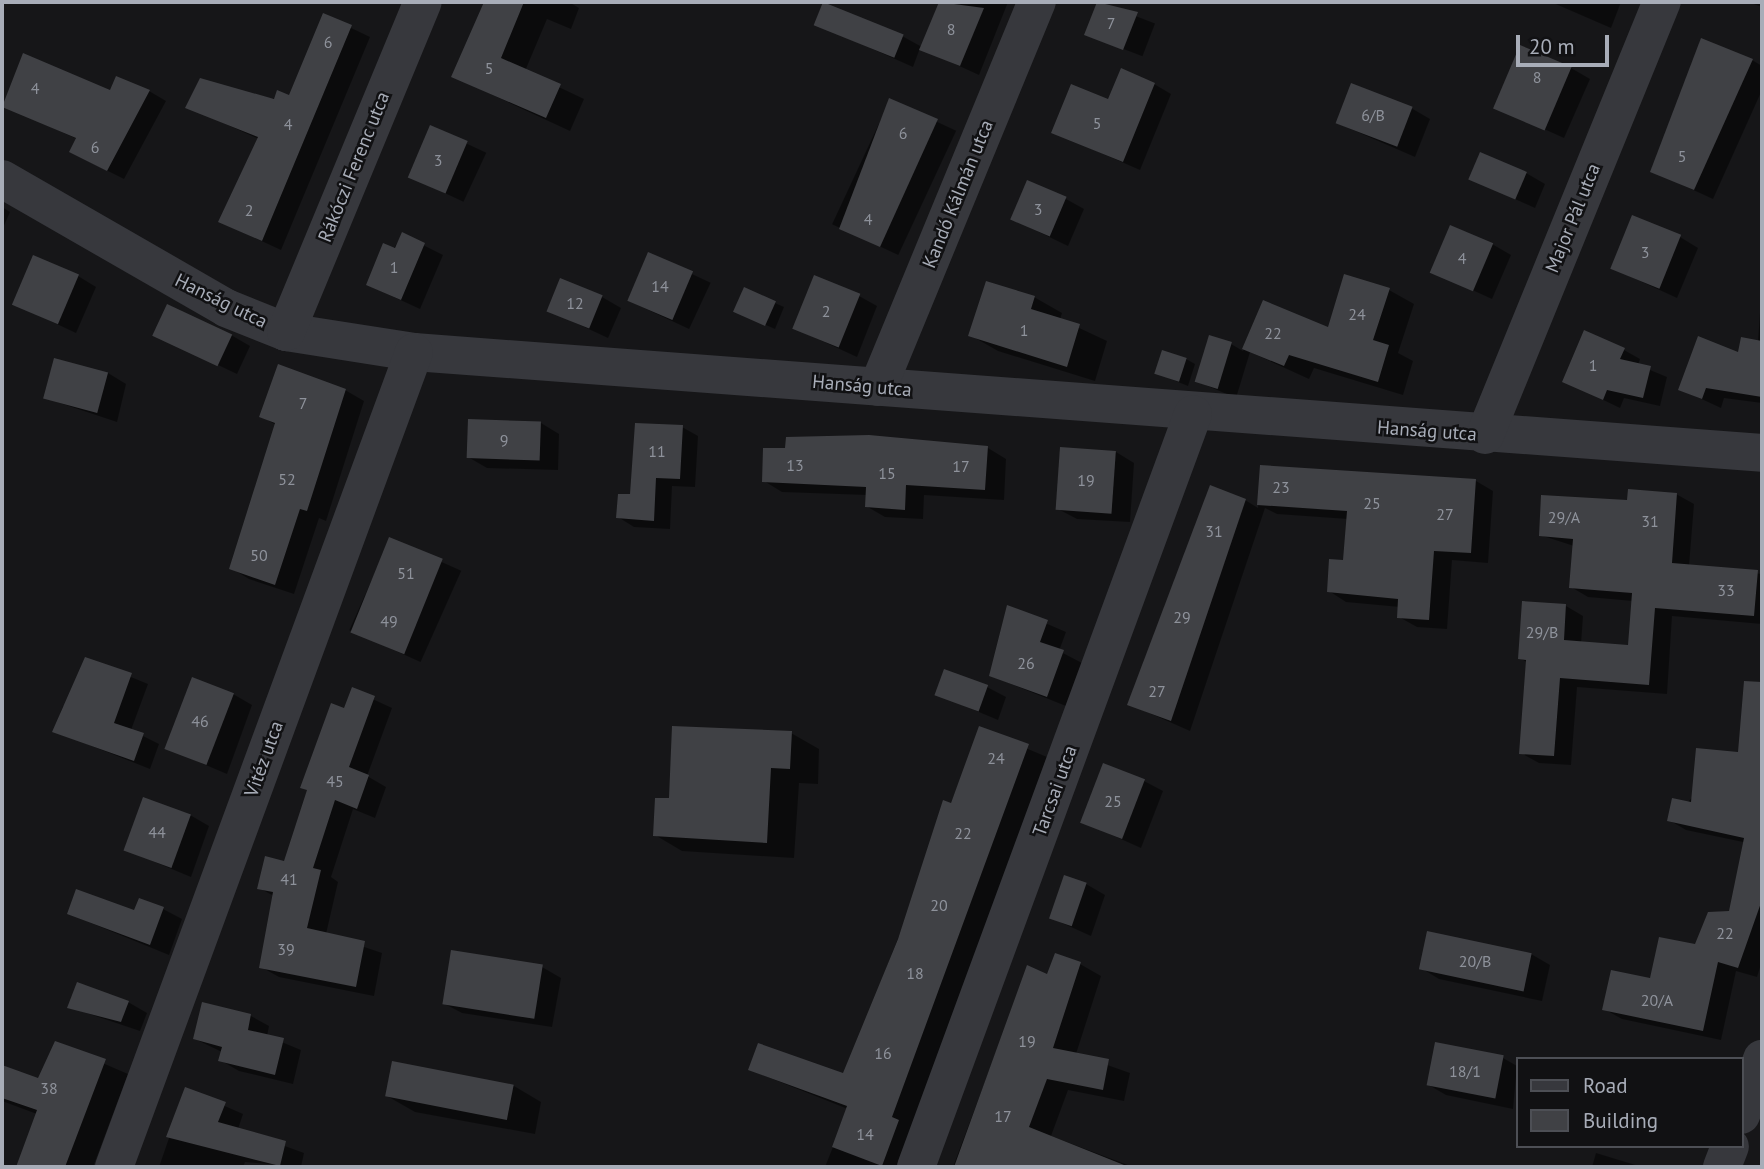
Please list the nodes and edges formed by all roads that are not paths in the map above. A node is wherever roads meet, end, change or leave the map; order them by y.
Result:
1 (422, 2) edge
2 (1037, 2) edge
3 (1662, 2) edge
4 (2, 179) edge
5 (286, 332) junction
6 (414, 352) junction
7 (878, 387) junction
8 (1194, 414) junction
9 (1485, 435) junction
10 (1762, 453) edge
11 (1762, 1059) edge
12 (1743, 1110) edge
13 (1729, 1148) edge
14 (114, 1167) edge
15 (916, 1167) edge
16 (1722, 1167) edge

1 - 5 street, Rákóczi Ferenc utca
2 - 7 street, Kandó Kálmán utca
3 - 9 street, Major Pál utca
4 - 5 street, Hanság utca
5 - 6 street, Hanság utca
6 - 7 street, Hanság utca
6 - 14 street, Vitéz utca
7 - 8 street, Hanság utca
8 - 9 street, Hanság utca
8 - 15 street, Tarcsai utca
9 - 10 street, Hanság utca
11 - 12 street
13 - 16 street

